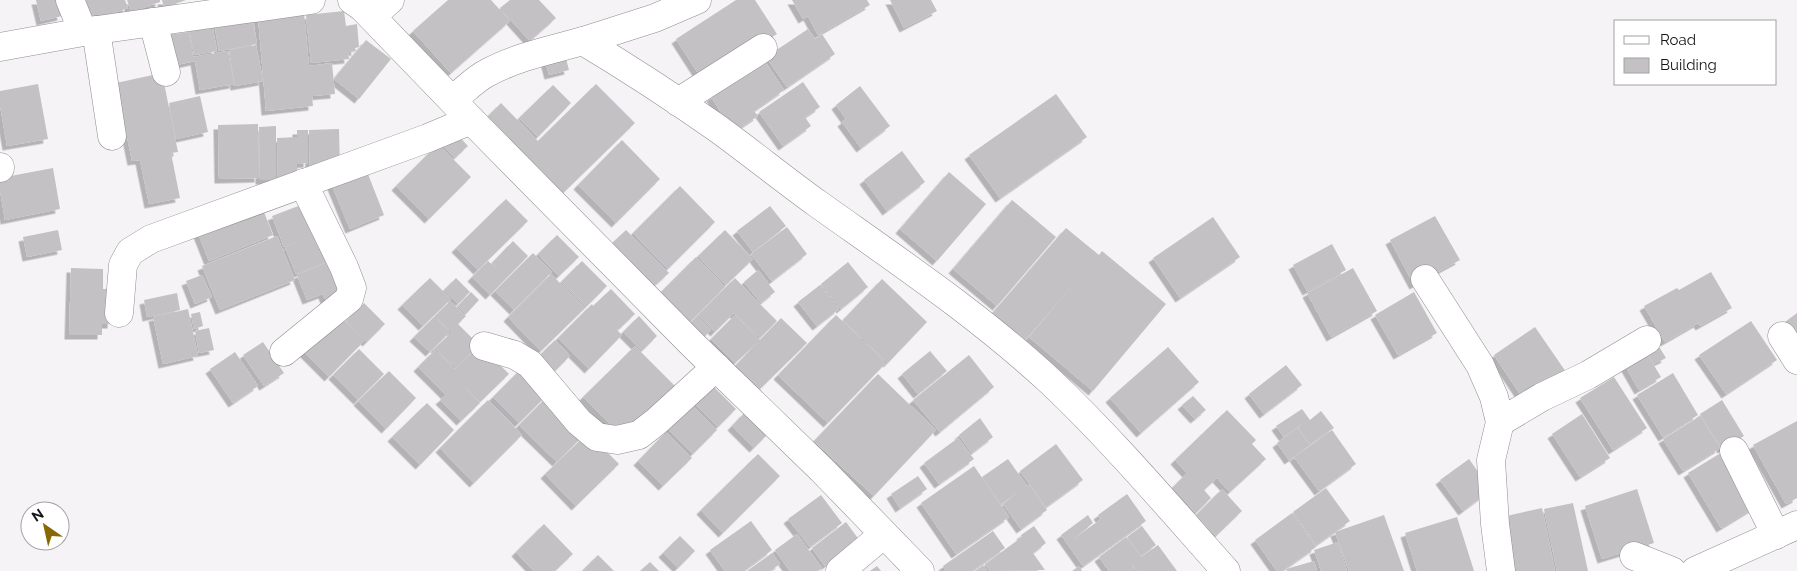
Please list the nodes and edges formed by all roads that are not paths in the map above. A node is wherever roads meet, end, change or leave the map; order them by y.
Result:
1 (70, 0) edge
2 (312, 0) edge
3 (698, 0) edge
4 (371, 5) edge
5 (153, 22) junction
6 (90, 31) junction
7 (583, 41) junction
8 (0, 47) edge
9 (763, 48) dead end
10 (166, 72) dead end
11 (453, 100) junction
12 (678, 102) junction
13 (471, 120) junction
14 (112, 136) dead end
15 (303, 183) junction
16 (1425, 279) dead end
17 (119, 313) dead end
18 (1782, 336) dead end
19 (1647, 340) dead end
20 (484, 346) dead end
21 (284, 352) dead end
22 (1797, 360) edge
23 (716, 367) junction
24 (1500, 422) junction
25 (1734, 451) dead end
26 (1787, 530) edge
27 (884, 534) junction
28 (1634, 556) dead end
29 (840, 571) edge
30 (920, 571) edge
31 (1226, 571) edge
32 (1501, 571) edge
33 (1672, 571) edge
34 (1695, 571) edge

1 - 6 street
2 - 5 street
3 - 7 street
4 - 11 street
5 - 6 street
5 - 10 street
6 - 8 street
6 - 14 street
7 - 11 street
7 - 12 street
9 - 12 street
11 - 13 street
12 - 31 street
13 - 15 street
13 - 23 street
15 - 17 street
15 - 21 street
16 - 24 street
18 - 22 street
19 - 24 street
20 - 23 street
23 - 27 street
24 - 32 street
25 - 26 street
26 - 34 street
27 - 29 street
27 - 30 street
28 - 33 street

